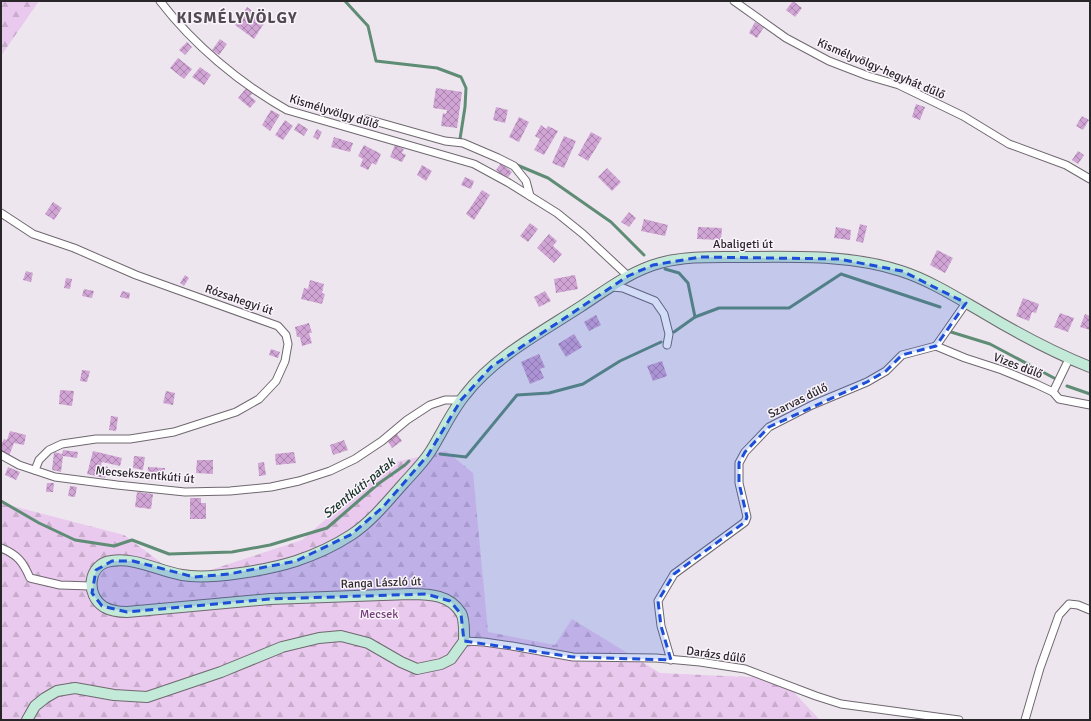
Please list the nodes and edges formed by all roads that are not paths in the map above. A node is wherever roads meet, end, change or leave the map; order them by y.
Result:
1 (160, 1) edge
2 (734, 1) edge
3 (367, 119) dead end
4 (1090, 179) edge
5 (530, 196) junction
6 (1, 213) edge
7 (628, 276) junction
8 (612, 287) junction
9 (966, 303) junction
10 (667, 345) dead end
11 (936, 346) junction
12 (1070, 359) junction
13 (1090, 367) edge
14 (1053, 392) junction
15 (461, 400) junction
16 (1090, 406) edge
17 (1, 455) edge
18 (35, 470) junction
19 (1, 548) edge
20 (91, 586) junction
21 (1090, 610) edge
22 (464, 641) junction
23 (671, 660) junction
24 (27, 720) edge
25 (959, 720) edge
26 (1025, 720) edge

1 - 5 street, Kismélyvölgy dűlő
2 - 4 street, Kismélyvölgy-hegyhát dűlő
3 - 5 street, Kismélyvölgy dűlő
5 - 7 street, Kismélyvölgy dűlő
6 - 18 street, Rózsahegyi út
7 - 8 main road, Abaligeti út
7 - 9 main road, Abaligeti út
8 - 10 street
8 - 15 main road, Abaligeti út
9 - 11 street
9 - 12 main road, Abaligeti út
11 - 14 street, Vizes dűlő
11 - 23 street, Szarvas dűlő
12 - 13 main road, Abaligeti út
12 - 14 street
14 - 16 street, Vizes dűlő
15 - 18 street, Mecsekszentkúti út
15 - 20 main road, Abaligeti út
17 - 18 street, Mecsekszentkúti út
19 - 20 street
20 - 22 main road, Ranga László út
21 - 26 street
22 - 23 street, Darázs dűlő
22 - 24 main road
23 - 25 street, Darázs dűlő

